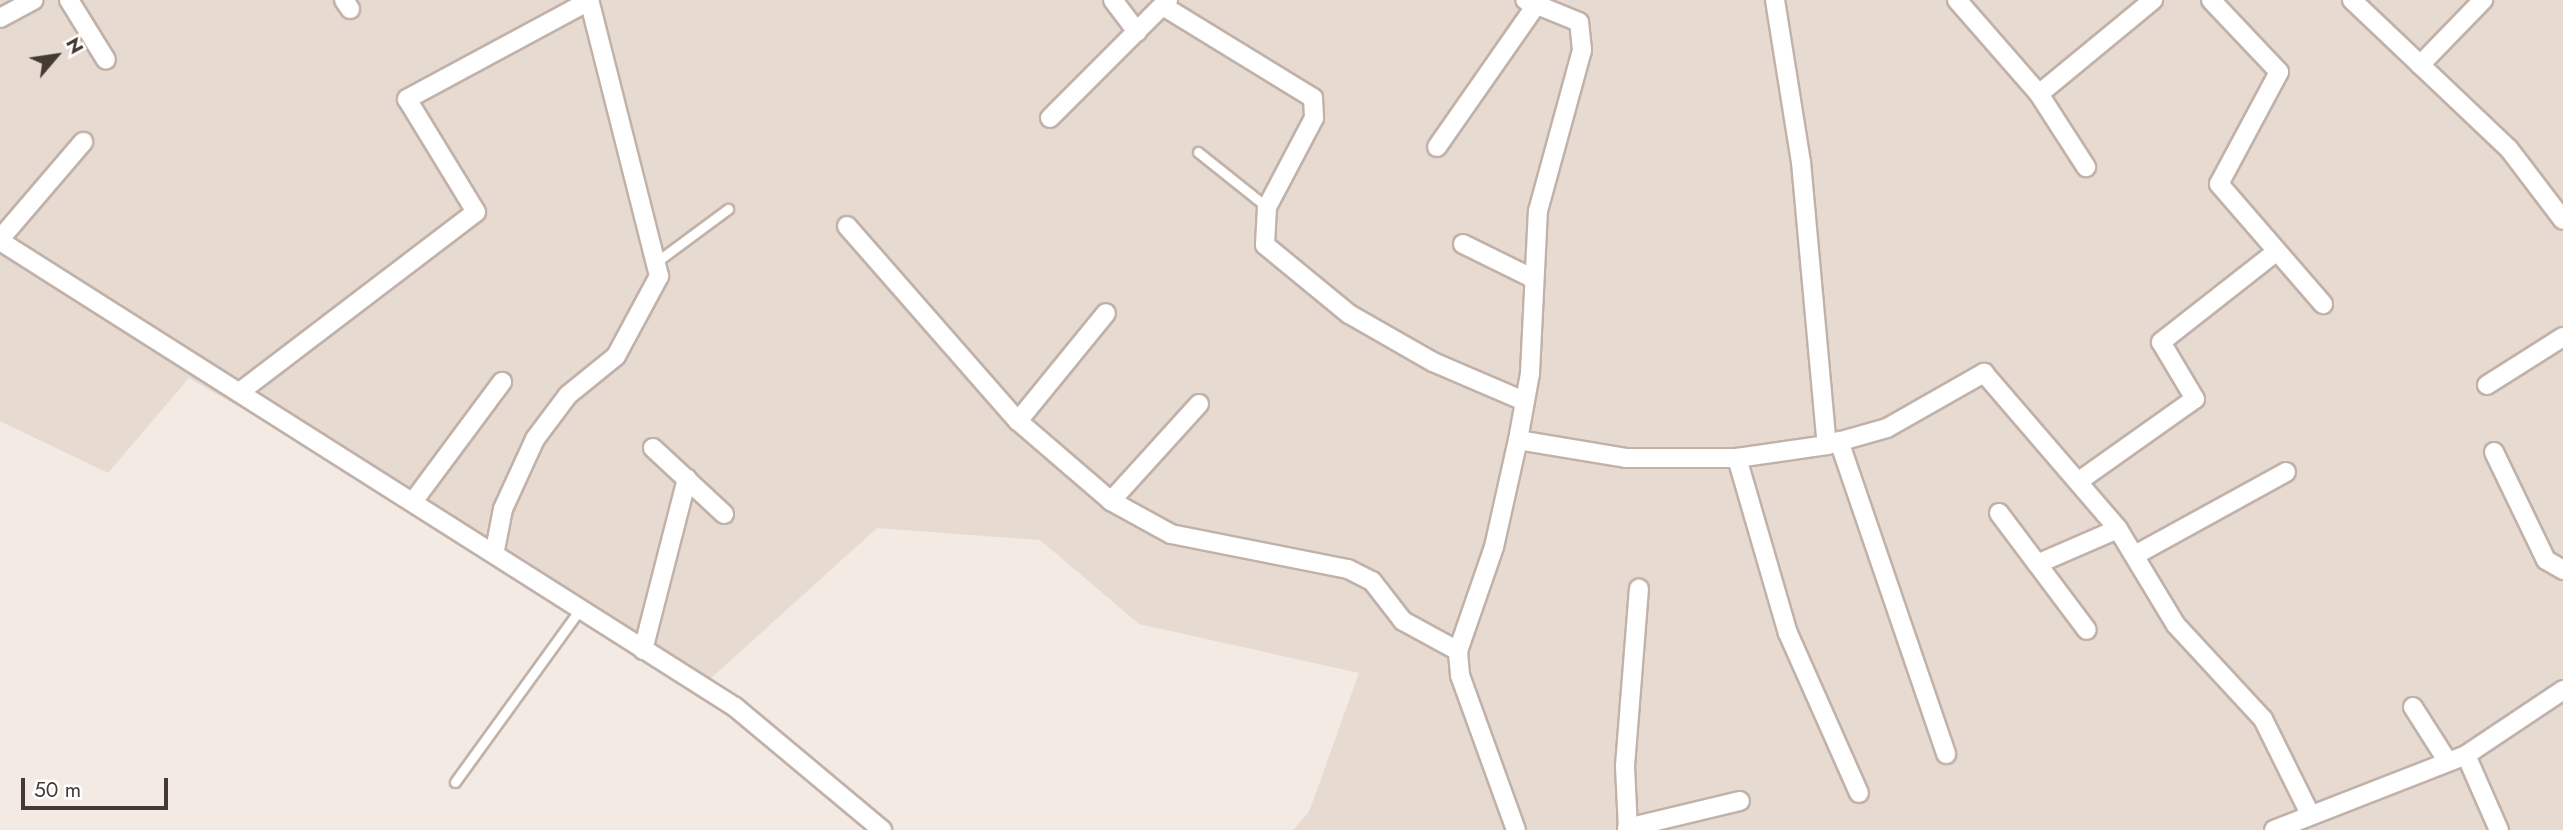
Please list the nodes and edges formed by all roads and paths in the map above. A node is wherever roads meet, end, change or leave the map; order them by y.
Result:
1 (34, 0) edge
2 (69, 0) edge
3 (1113, 0) edge
4 (1775, 0) edge
5 (1957, 0) edge
6 (2211, 0) edge
7 (2352, 0) edge
8 (2483, 0) edge
9 (589, 1) edge
10 (1166, 3) edge
11 (1531, 3) edge
12 (2144, 3) edge
13 (0, 18) edge
14 (1137, 32) junction
15 (106, 60) dead end
16 (2420, 65) junction
17 (2039, 94) junction
18 (1050, 118) dead end
19 (83, 142) dead end
20 (1437, 146) dead end
21 (1198, 152) dead end
22 (2086, 167) dead end
23 (1267, 207) junction
24 (728, 209) dead end
25 (2563, 220) edge
26 (848, 226) dead end
27 (0, 240) edge
28 (1463, 244) dead end
29 (2277, 251) junction
30 (659, 260) junction
31 (1532, 278) junction
32 (2323, 304) dead end
33 (1106, 313) dead end
34 (2563, 337) edge
35 (502, 382) dead end
36 (2487, 385) dead end
37 (241, 391) junction
38 (1524, 401) junction
39 (1199, 404) dead end
40 (1018, 421) junction
41 (1518, 440) junction
42 (1833, 443) junction
43 (653, 448) dead end
44 (2494, 452) dead end
45 (1737, 458) junction
46 (2286, 472) dead end
47 (687, 479) junction
48 (2079, 481) junction
49 (415, 499) junction
50 (1111, 501) junction
51 (1998, 513) dead end
52 (724, 514) dead end
53 (2118, 528) junction
54 (495, 550) junction
55 (2137, 554) junction
56 (2037, 564) junction
57 (2563, 570) edge
58 (1639, 589) dead end
59 (581, 608) junction
60 (2087, 631) dead end
61 (643, 650) junction
62 (1458, 651) junction
63 (2563, 691) edge
64 (2413, 707) dead end
65 (1946, 754) dead end
66 (2466, 755) junction
67 (2448, 762) junction
68 (455, 782) dead end
69 (1859, 793) dead end
70 (1740, 800) dead end
71 (2311, 814) junction
72 (1628, 829) edge
73 (883, 830) edge
74 (1516, 830) edge
75 (2274, 830) edge
76 (2499, 830) edge

1 - 13 street
2 - 15 street
3 - 14 street
4 - 42 street
5 - 17 street
6 - 29 street
7 - 16 street
8 - 16 street
9 - 30 street
9 - 37 street
10 - 14 street
10 - 23 street
11 - 20 street
11 - 31 street
12 - 17 street
14 - 18 street
16 - 25 street
17 - 22 street
19 - 27 street
21 - 23 lane
23 - 38 street
24 - 30 lane
26 - 40 street
27 - 37 street
28 - 31 street
29 - 32 street
29 - 48 street
30 - 54 street
31 - 38 street
33 - 40 street
34 - 36 street
35 - 49 street
37 - 49 street
38 - 41 street
39 - 50 street
40 - 50 street
41 - 45 street
41 - 62 street
42 - 45 street
42 - 48 street
42 - 65 street
43 - 47 street
44 - 57 street
45 - 69 street
46 - 55 street
47 - 52 street
47 - 61 street
48 - 53 street
49 - 54 street
50 - 62 street
51 - 56 street
53 - 55 street
53 - 56 street
54 - 59 street
55 - 71 street
56 - 60 street
58 - 72 street
59 - 61 street
59 - 68 lane
61 - 73 street
62 - 74 street
63 - 66 street
64 - 67 street
66 - 67 street
66 - 76 street
67 - 71 street
70 - 72 street
71 - 75 street

